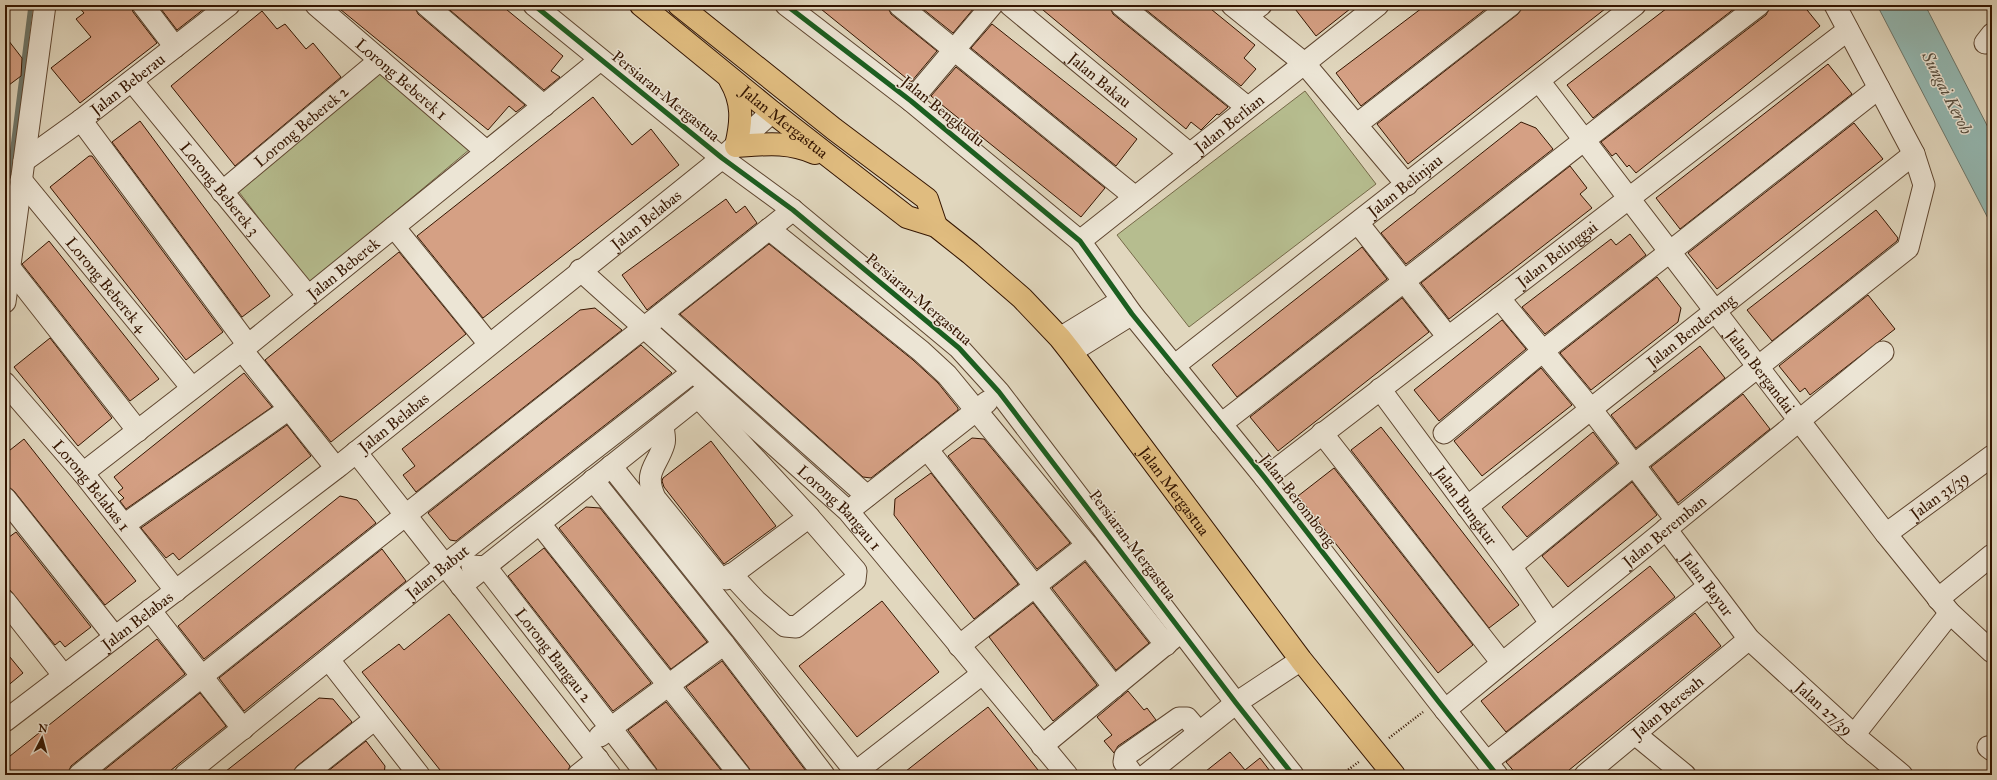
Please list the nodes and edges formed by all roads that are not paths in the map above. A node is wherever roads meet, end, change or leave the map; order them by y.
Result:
1 (45, 5) edge
2 (143, 5) edge
3 (229, 5) edge
4 (316, 5) edge
5 (426, 5) edge
6 (534, 5) edge
7 (641, 5) edge
8 (679, 5) edge
9 (786, 5) edge
10 (899, 5) edge
11 (992, 5) edge
12 (1010, 5) edge
13 (1121, 5) edge
14 (1378, 5) edge
15 (1511, 5) edge
16 (1636, 5) edge
17 (1759, 5) edge
18 (1835, 5) edge
19 (1247, 9) edge
20 (1848, 30) junction
21 (175, 47) junction
22 (954, 50) junction
23 (380, 60) junction
24 (600, 60) junction
25 (1304, 63) junction
26 (764, 73) junction
27 (730, 79) junction
28 (132, 81) junction
29 (1539, 81) junction
30 (1879, 88) junction
31 (911, 101) junction
32 (544, 106) junction
33 (1247, 107) junction
34 (772, 112) junction
35 (81, 120) junction
36 (1356, 125) junction
37 (834, 129) junction
38 (1583, 139) junction
39 (487, 152) junction
40 (729, 152) junction
41 (1190, 154) junction
42 (1914, 154) junction
43 (836, 163) junction
44 (23, 171) junction
45 (1407, 185) junction
46 (222, 192) junction
47 (1135, 197) junction
48 (1629, 199) junction
49 (793, 210) junction
50 (1358, 223) junction
51 (936, 226) junction
52 (394, 227) junction
53 (769, 229) junction
54 (1080, 240) junction
55 (1670, 253) junction
56 (10, 268) junction
57 (580, 270) junction
58 (1404, 283) junction
59 (308, 296) junction
60 (1498, 298) junction
61 (5, 302) edge
62 (1127, 307) junction
63 (1715, 311) junction
64 (662, 314) junction
65 (644, 328) junction
66 (1448, 337) junction
67 (489, 344) junction
68 (1066, 345) junction
69 (245, 348) junction
70 (1543, 351) junction
71 (1883, 352) dead end
72 (1174, 366) junction
73 (1759, 368) junction
74 (693, 372) junction
75 (5, 383) edge
76 (192, 388) junction
77 (1380, 390) junction
78 (999, 392) junction
79 (704, 393) junction
80 (289, 409) junction
81 (1591, 409) junction
82 (977, 410) junction
83 (1799, 421) junction
84 (1221, 424) junction
85 (663, 425) junction
86 (138, 431) junction
87 (1322, 433) junction
88 (1444, 433) dead end
89 (927, 449) junction
90 (356, 452) junction
91 (1992, 456) edge
92 (1634, 465) junction
93 (611, 466) junction
94 (336, 468) junction
95 (83, 473) junction
96 (1265, 478) junction
97 (593, 480) junction
98 (867, 496) junction
99 (5, 498) edge
100 (1467, 507) junction
101 (848, 511) junction
102 (406, 514) junction
103 (809, 517) junction
104 (540, 524) junction
105 (124, 525) junction
106 (1671, 525) junction
107 (1886, 534) junction
108 (1087, 545) junction
109 (1992, 555) edge
110 (445, 565) junction
111 (1511, 566) junction
112 (486, 567) junction
113 (731, 574) junction
114 (461, 586) junction
115 (1034, 586) junction
116 (1709, 586) junction
117 (176, 591) junction
118 (5, 601) edge
119 (1944, 606) junction
120 (150, 610) junction
121 (1550, 623) junction
122 (1182, 631) junction
123 (115, 637) junction
124 (1749, 639) junction
125 (724, 644) junction
126 (1166, 645) junction
127 (959, 646) junction
128 (1991, 650) edge
129 (330, 660) junction
130 (1301, 660) junction
131 (1502, 663) junction
132 (982, 674) junction
133 (64, 676) junction
134 (202, 676) junction
135 (669, 685) junction
136 (1114, 687) junction
137 (1236, 703) junction
138 (1444, 710) junction
139 (375, 719) junction
140 (5, 721) edge
141 (611, 728) junction
142 (242, 729) junction
143 (1199, 732) junction
144 (1635, 734) junction
145 (1854, 735) junction
146 (1042, 746) junction
147 (598, 760) edge
148 (1492, 768) edge
149 (1284, 772) edge
150 (1893, 772) edge
151 (415, 773) edge
152 (855, 774) edge
153 (79, 775) edge
154 (185, 775) edge
155 (304, 775) edge
156 (578, 775) edge
157 (647, 775) edge
158 (740, 775) edge
159 (824, 775) edge
160 (1067, 775) edge
161 (1133, 775) edge
162 (1146, 775) edge
163 (1394, 775) edge
164 (1585, 775) edge
165 (1685, 775) edge

1 - 44 street
2 - 21 street
3 - 21 street, Jalan Beberau
4 - 23 street, Lorong Beberek 1
5 - 32 street
6 - 24 street, Persiaran Mergastua
7 - 27 main road, Jalan Mergastua
8 - 26 main road, Jalan Mergastua
9 - 31 street, Jalan Bengkudu
10 - 22 street
11 - 22 street
12 - 41 street, Jalan Bakau
13 - 33 street
14 - 25 street, Jalan Berlian
15 - 36 street
16 - 29 street, Jalan Belinjau
17 - 38 street
18 - 20 street
19 - 25 street
20 - 30 street
20 - 48 street, Jalan Belinggai
21 - 28 street, Jalan Beberau
22 - 31 street
22 - 47 street
23 - 39 street, Lorong Beberek 1
23 - 46 street, Lorong Beberek 2
24 - 32 street, Jalan Beberek
24 - 40 street, Persiaran Mergastua
25 - 33 street, Jalan Berlian
25 - 36 street
26 - 34 main road
26 - 37 main road, Jalan Mergastua
27 - 34 main road, Jalan Mergastua
27 - 40 main road
28 - 35 street, Jalan Beberau
28 - 46 street, Lorong Beberek 3
29 - 38 street, Jalan Bergandai
29 - 45 street, Jalan Belinjau
30 - 42 street
30 - 55 street
31 - 54 street, Jalan Bengkudu
32 - 39 street, Jalan Beberek
33 - 41 street, Jalan Berlian
34 - 37 main road
34 - 40 street, Jalan Belabas
34 - 43 main road, Jalan Mergastua
35 - 44 street, Jalan Beberau
35 - 69 street
36 - 45 street
37 - 51 main road, Jalan Mergastua
38 - 48 street, Jalan Bergandai
38 - 58 street
39 - 52 street, Jalan Beberek
40 - 43 main road
40 - 49 street, Persiaran Mergastua
40 - 57 street, Jalan Belabas
41 - 47 street, Jalan Berlian
42 - 63 street, Jalan Benderung
42 - 73 street
43 - 51 main road, Jalan Mergastua
44 - 56 street
44 - 76 street, Lorong Beberek 4
45 - 50 street, Jalan Belinjau
46 - 59 street, Lorong Beberek 3
47 - 54 street, Jalan Berlian
48 - 55 street, Jalan Bergandai
48 - 60 street, Jalan Belinggai
49 - 53 street
49 - 78 street, Persiaran Mergastua
50 - 58 street
50 - 72 street, Jalan Belinjau
51 - 68 main road, Jalan Mergastua
52 - 59 street, Jalan Beberek
52 - 67 street
53 - 64 street
53 - 82 street
54 - 62 street, Jalan Berombong
55 - 63 street, Jalan Bergandai
55 - 70 street
56 - 61 street
56 - 86 street
57 - 65 street, Lorong Bangau 1
57 - 67 street, Jalan Belabas
58 - 66 street
58 - 84 street
59 - 69 street, Jalan Beberek
60 - 66 street, Jalan Belinggai
60 - 70 street, Jalan Bayur
62 - 68 street
62 - 72 street, Jalan Berombong
63 - 73 street, Jalan Bergandai
63 - 81 street, Jalan Benderung
64 - 65 street
64 - 98 street
65 - 74 street, Lorong Bangau 1
65 - 102 street
66 - 77 street, Jalan Belinggai
67 - 90 street, Jalan Belabas
68 - 130 main road, Jalan Mergastua
69 - 76 street, Jalan Beberek
69 - 80 street
70 - 81 street, Jalan Bayur
70 - 88 street
71 - 83 street, Jalan Beremban
72 - 84 street, Jalan Berombong
73 - 83 street, Jalan Bergandai
73 - 92 street
74 - 79 street, Lorong Bangau 1
74 - 110 street, Jalan Babut
75 - 95 street, Lorong Belabas 1
76 - 86 street, Jalan Beberek
77 - 87 street, Jalan Belinggai
77 - 100 street, Jalan Bungkur
78 - 82 street
78 - 122 street, Persiaran Mergastua
79 - 85 street, Jalan Babut
79 - 101 street, Lorong Bangau 1
79 - 103 street
80 - 94 street
80 - 105 street
81 - 92 street, Jalan Bayur
81 - 100 street, Jalan Benderung
82 - 89 street
82 - 108 street
83 - 106 street, Jalan Beremban
83 - 107 street, Jalan Bergandai
84 - 96 street, Jalan Berombong
85 - 93 street, Jalan Babut
85 - 113 street
86 - 95 street, Jalan Beberek
87 - 96 street, Jalan Belinggai
87 - 131 street
89 - 98 street
89 - 115 street
90 - 94 street, Jalan Belabas
90 - 102 street, Lorong Bangau 2
91 - 107 street, Jalan 31/39
92 - 106 street, Jalan Bayur
92 - 111 street
93 - 97 street, Jalan Babut
93 - 152 street
94 - 117 street, Jalan Belabas
95 - 105 street, Lorong Belabas 1
96 - 138 street, Jalan Berombong
97 - 104 street, Jalan Babut
97 - 125 street
98 - 101 street
99 - 123 street
100 - 111 street, Jalan Bungkur
101 - 127 street, Lorong Bangau 1
102 - 110 street, Lorong Bangau 2
102 - 134 street
103 - 113 street
103 - 113 street
104 - 112 street, Jalan Babut
104 - 135 street
105 - 117 street, Lorong Belabas 1
106 - 116 street, Jalan Bayur
106 - 121 street, Jalan Beremban
107 - 119 street, Jalan Bergandai
108 - 115 street
108 - 126 street
109 - 119 street
110 - 112 street
110 - 114 street, Lorong Bangau 2
110 - 129 street, Jalan Babut
111 - 121 street, Jalan Bungkur
112 - 114 street, Jalan Babut
112 - 141 street, Lorong Bangau 2
114 - 147 street, Lorong Bangau 2
115 - 127 street
115 - 136 street
116 - 124 street, Jalan Bayur
116 - 148 street
117 - 120 street, Jalan Belabas
118 - 133 street
119 - 128 street, Jalan Bergandai
119 - 145 street
120 - 123 street, Jalan Belabas
120 - 134 street
121 - 131 street, Jalan Beremban
122 - 126 street
122 - 137 street, Persiaran Mergastua
123 - 133 street, Jalan Belabas
124 - 144 street, Jalan Beresah
124 - 145 street, Jalan 27/39
125 - 135 street
125 - 159 street
126 - 136 street
127 - 132 street, Lorong Bangau 1
129 - 139 street
129 - 142 street, Jalan Babut
130 - 137 street
130 - 163 main road, Jalan Mergastua
131 - 138 street, Jalan Beremban
132 - 146 street, Lorong Bangau 1
132 - 152 street
133 - 140 street, Jalan Belabas
134 - 142 street
134 - 153 street
135 - 141 street
135 - 158 street
136 - 146 street
137 - 143 street
137 - 149 street, Persiaran Mergastua
138 - 148 street, Jalan Berombong
139 - 151 street
139 - 155 street
141 - 147 street
141 - 157 street, Lorong Bangau 2
142 - 154 street, Jalan Babut
143 - 161 street
143 - 162 street
144 - 164 street, Jalan Beresah
144 - 165 street
145 - 150 street, Jalan 27/39
146 - 160 street, Lorong Bangau 1
147 - 156 street

